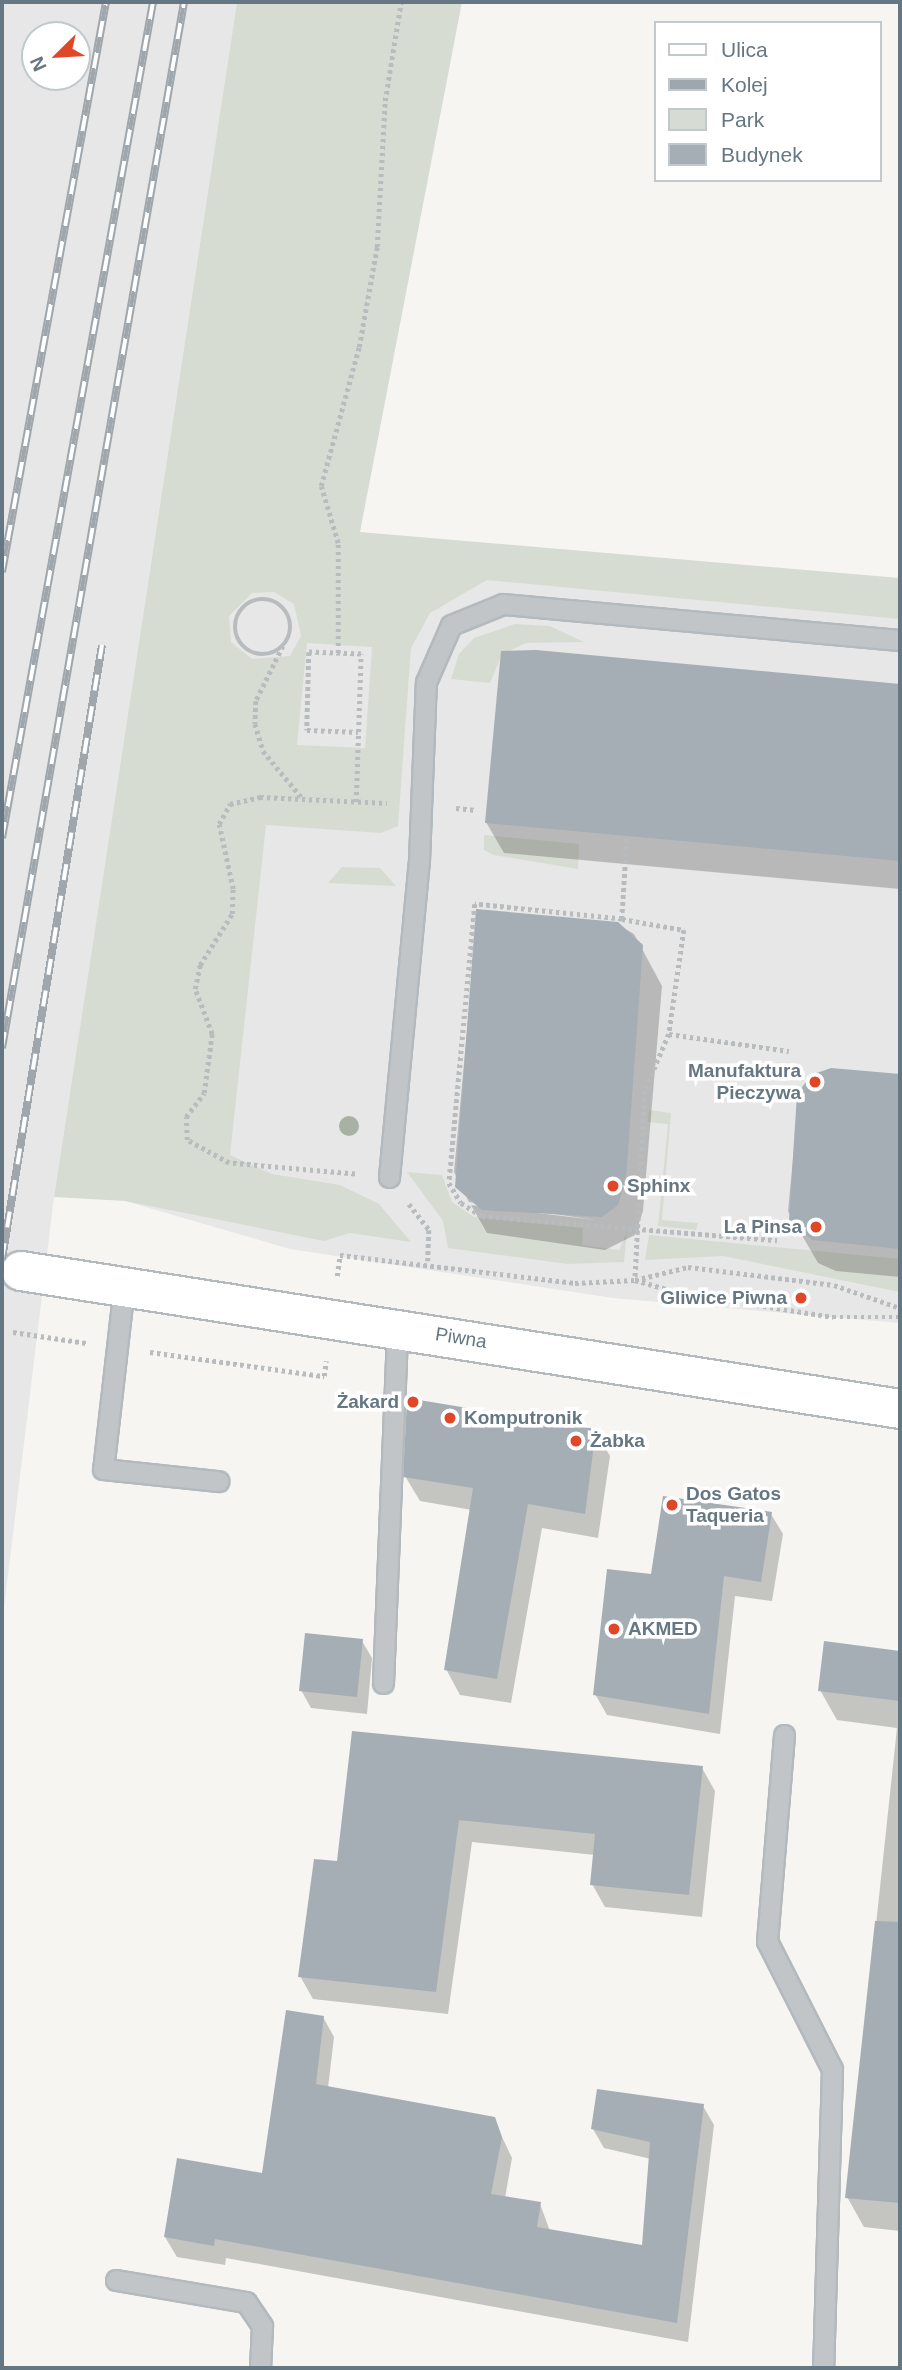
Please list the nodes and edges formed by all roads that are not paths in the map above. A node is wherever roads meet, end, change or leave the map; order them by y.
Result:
1 (900, 640) edge
2 (389, 1177) road end
3 (20, 1271) dead end
4 (124, 1286) junction
5 (397, 1328) junction
6 (900, 1409) edge
7 (218, 1481) dead end
8 (383, 1682) dead end
9 (784, 1735) dead end
10 (117, 2280) dead end
11 (260, 2368) edge
12 (823, 2368) edge

1 - 2 lane
3 - 4 main road, Piwna
4 - 5 main road, Piwna
4 - 7 lane
5 - 6 main road, Piwna
5 - 8 lane
9 - 12 lane
10 - 11 lane

